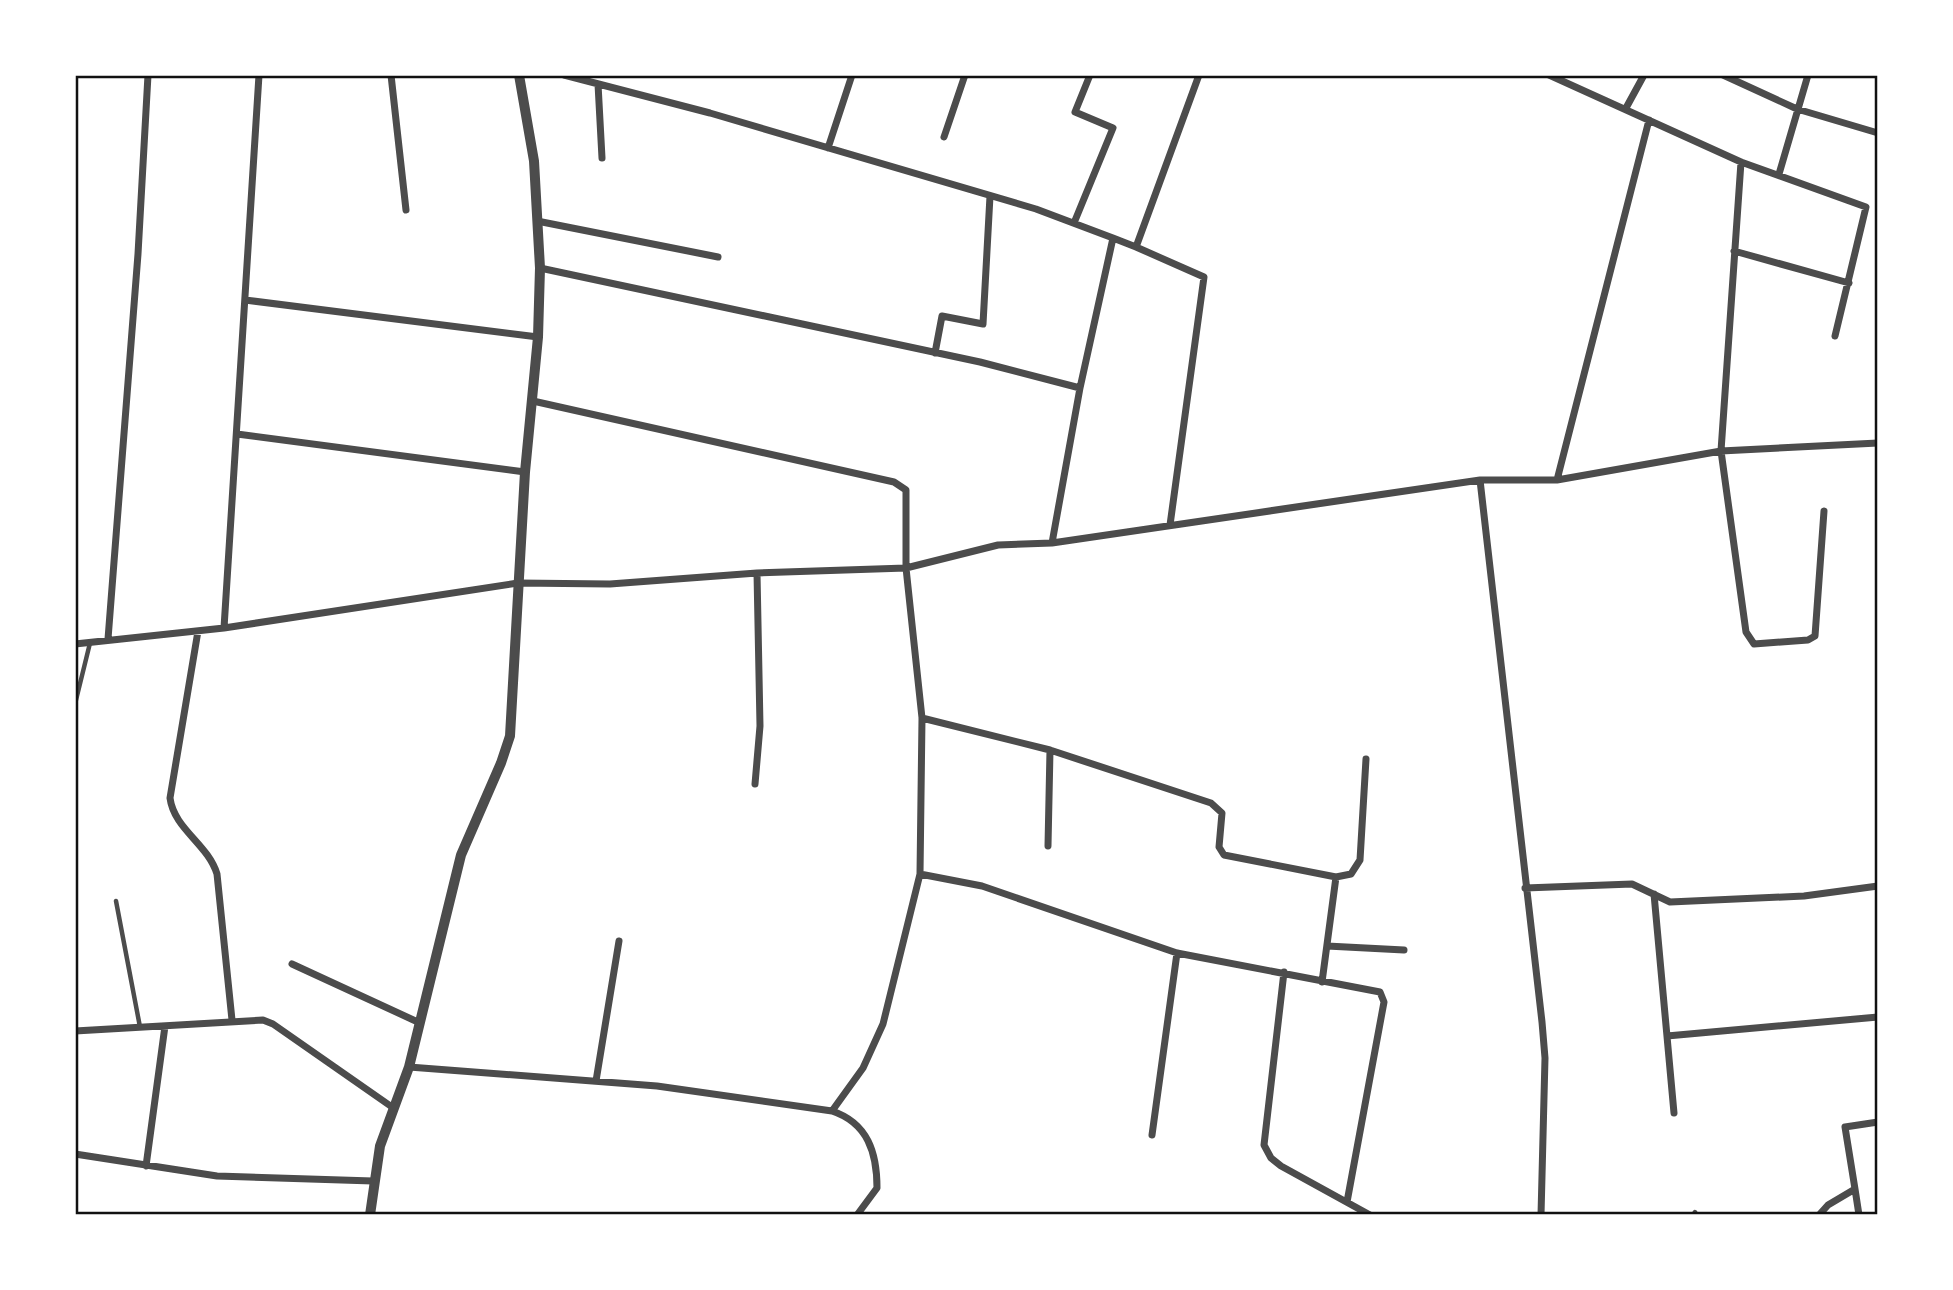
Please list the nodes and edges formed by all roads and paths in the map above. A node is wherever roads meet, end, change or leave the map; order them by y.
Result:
1 (148, 75) edge
2 (258, 75) edge
3 (391, 75) edge
4 (519, 75) edge
5 (564, 75) edge
6 (852, 75) edge
7 (965, 75) edge
8 (1090, 75) edge
9 (1199, 75) edge
10 (1549, 75) edge
11 (1644, 75) edge
12 (1723, 75) edge
13 (1808, 75) edge
14 (598, 84) junction
15 (1626, 108) junction
16 (1797, 109) junction
17 (1649, 120) junction
18 (1878, 132) edge
19 (944, 137) dead end
20 (828, 148) junction
21 (602, 158) dead end
22 (1741, 162) junction
23 (1779, 173) junction
24 (990, 196) junction
25 (406, 210) dead end
26 (537, 221) junction
27 (1073, 223) junction
28 (1113, 239) junction
29 (1136, 247) junction
30 (1734, 251) junction
31 (718, 257) dead end
32 (540, 268) junction
33 (1849, 283) junction
34 (245, 300) junction
35 (1835, 336) dead end
36 (538, 337) junction
37 (935, 353) junction
38 (1080, 388) junction
39 (533, 401) junction
40 (237, 434) junction
41 (1878, 443) edge
42 (1721, 451) junction
43 (525, 472) junction
44 (1480, 480) junction
45 (1557, 481) junction
46 (1824, 510) dead end
47 (1170, 525) junction
48 (1052, 543) junction
49 (906, 568) junction
50 (757, 573) junction
51 (518, 583) junction
52 (224, 628) junction
53 (198, 631) junction
54 (108, 639) junction
55 (90, 642) junction
56 (75, 643) edge
57 (75, 704) edge
58 (922, 718) junction
59 (1050, 750) junction
60 (1366, 759) dead end
61 (755, 784) dead end
62 (1048, 846) dead end
63 (920, 874) junction
64 (1336, 877) junction
65 (1878, 886) edge
66 (1525, 888) junction
67 (1654, 894) junction
68 (116, 901) dead end
69 (619, 941) dead end
70 (1327, 946) junction
71 (1404, 950) dead end
72 (1177, 953) junction
73 (292, 964) dead end
74 (1284, 972) junction
75 (1322, 982) junction
76 (1878, 1017) edge
77 (232, 1020) junction
78 (420, 1023) junction
79 (165, 1026) junction
80 (140, 1027) junction
81 (75, 1031) edge
82 (1667, 1036) junction
83 (409, 1067) junction
84 (596, 1081) junction
85 (392, 1107) junction
86 (832, 1111) junction
87 (1674, 1113) dead end
88 (1878, 1122) edge
89 (1152, 1135) dead end
90 (75, 1154) edge
91 (146, 1166) junction
92 (373, 1181) junction
93 (1855, 1189) junction
94 (1347, 1202) junction
95 (370, 1215) edge
96 (857, 1215) edge
97 (1370, 1215) edge
98 (1542, 1215) edge
99 (1819, 1215) edge
100 (1859, 1215) edge

1 - 54 street
2 - 34 street
3 - 25 street
4 - 26 street
5 - 14 street
6 - 20 street
7 - 19 street
8 - 27 street
9 - 29 street
10 - 15 street
11 - 15 street
12 - 16 street
13 - 16 street
14 - 20 street
14 - 21 street
15 - 17 street
16 - 18 street
16 - 23 street
17 - 22 street
17 - 45 street
20 - 24 street
22 - 23 street
22 - 30 street
23 - 33 street
24 - 27 street
24 - 37 street
26 - 31 street
26 - 32 street
27 - 28 street
28 - 29 street
28 - 38 street
29 - 47 street
30 - 33 street
30 - 42 street
32 - 36 street
32 - 37 street
33 - 35 street
34 - 36 street
34 - 40 street
36 - 39 street
37 - 38 street
38 - 48 street
39 - 43 street
39 - 49 street
40 - 43 street
40 - 52 street
41 - 42 street
42 - 45 street
42 - 46 street
43 - 51 street
44 - 45 street
44 - 47 street
44 - 66 street
47 - 48 street
48 - 49 street
49 - 50 street
49 - 58 street
50 - 51 street
50 - 61 street
51 - 52 street
51 - 78 street
52 - 53 street
53 - 54 street
53 - 77 street
54 - 55 street
55 - 56 street
55 - 57 lane
58 - 59 street
58 - 63 street
59 - 62 street
59 - 64 street
60 - 64 street
63 - 72 street
63 - 86 street
64 - 70 street
65 - 67 street
66 - 67 street
66 - 98 street
67 - 82 street
68 - 80 lane
69 - 84 street
70 - 71 street
70 - 75 street
72 - 74 street
72 - 89 street
73 - 78 street
74 - 75 street
74 - 94 street
75 - 94 street
76 - 82 street
77 - 79 street
77 - 85 street
78 - 83 street
79 - 80 street
79 - 91 street
80 - 81 street
82 - 87 street
83 - 84 street
83 - 85 street
84 - 86 street
85 - 92 street
86 - 96 street
88 - 93 street
90 - 91 street
91 - 92 street
92 - 95 street
93 - 99 street
93 - 100 street
94 - 97 street

